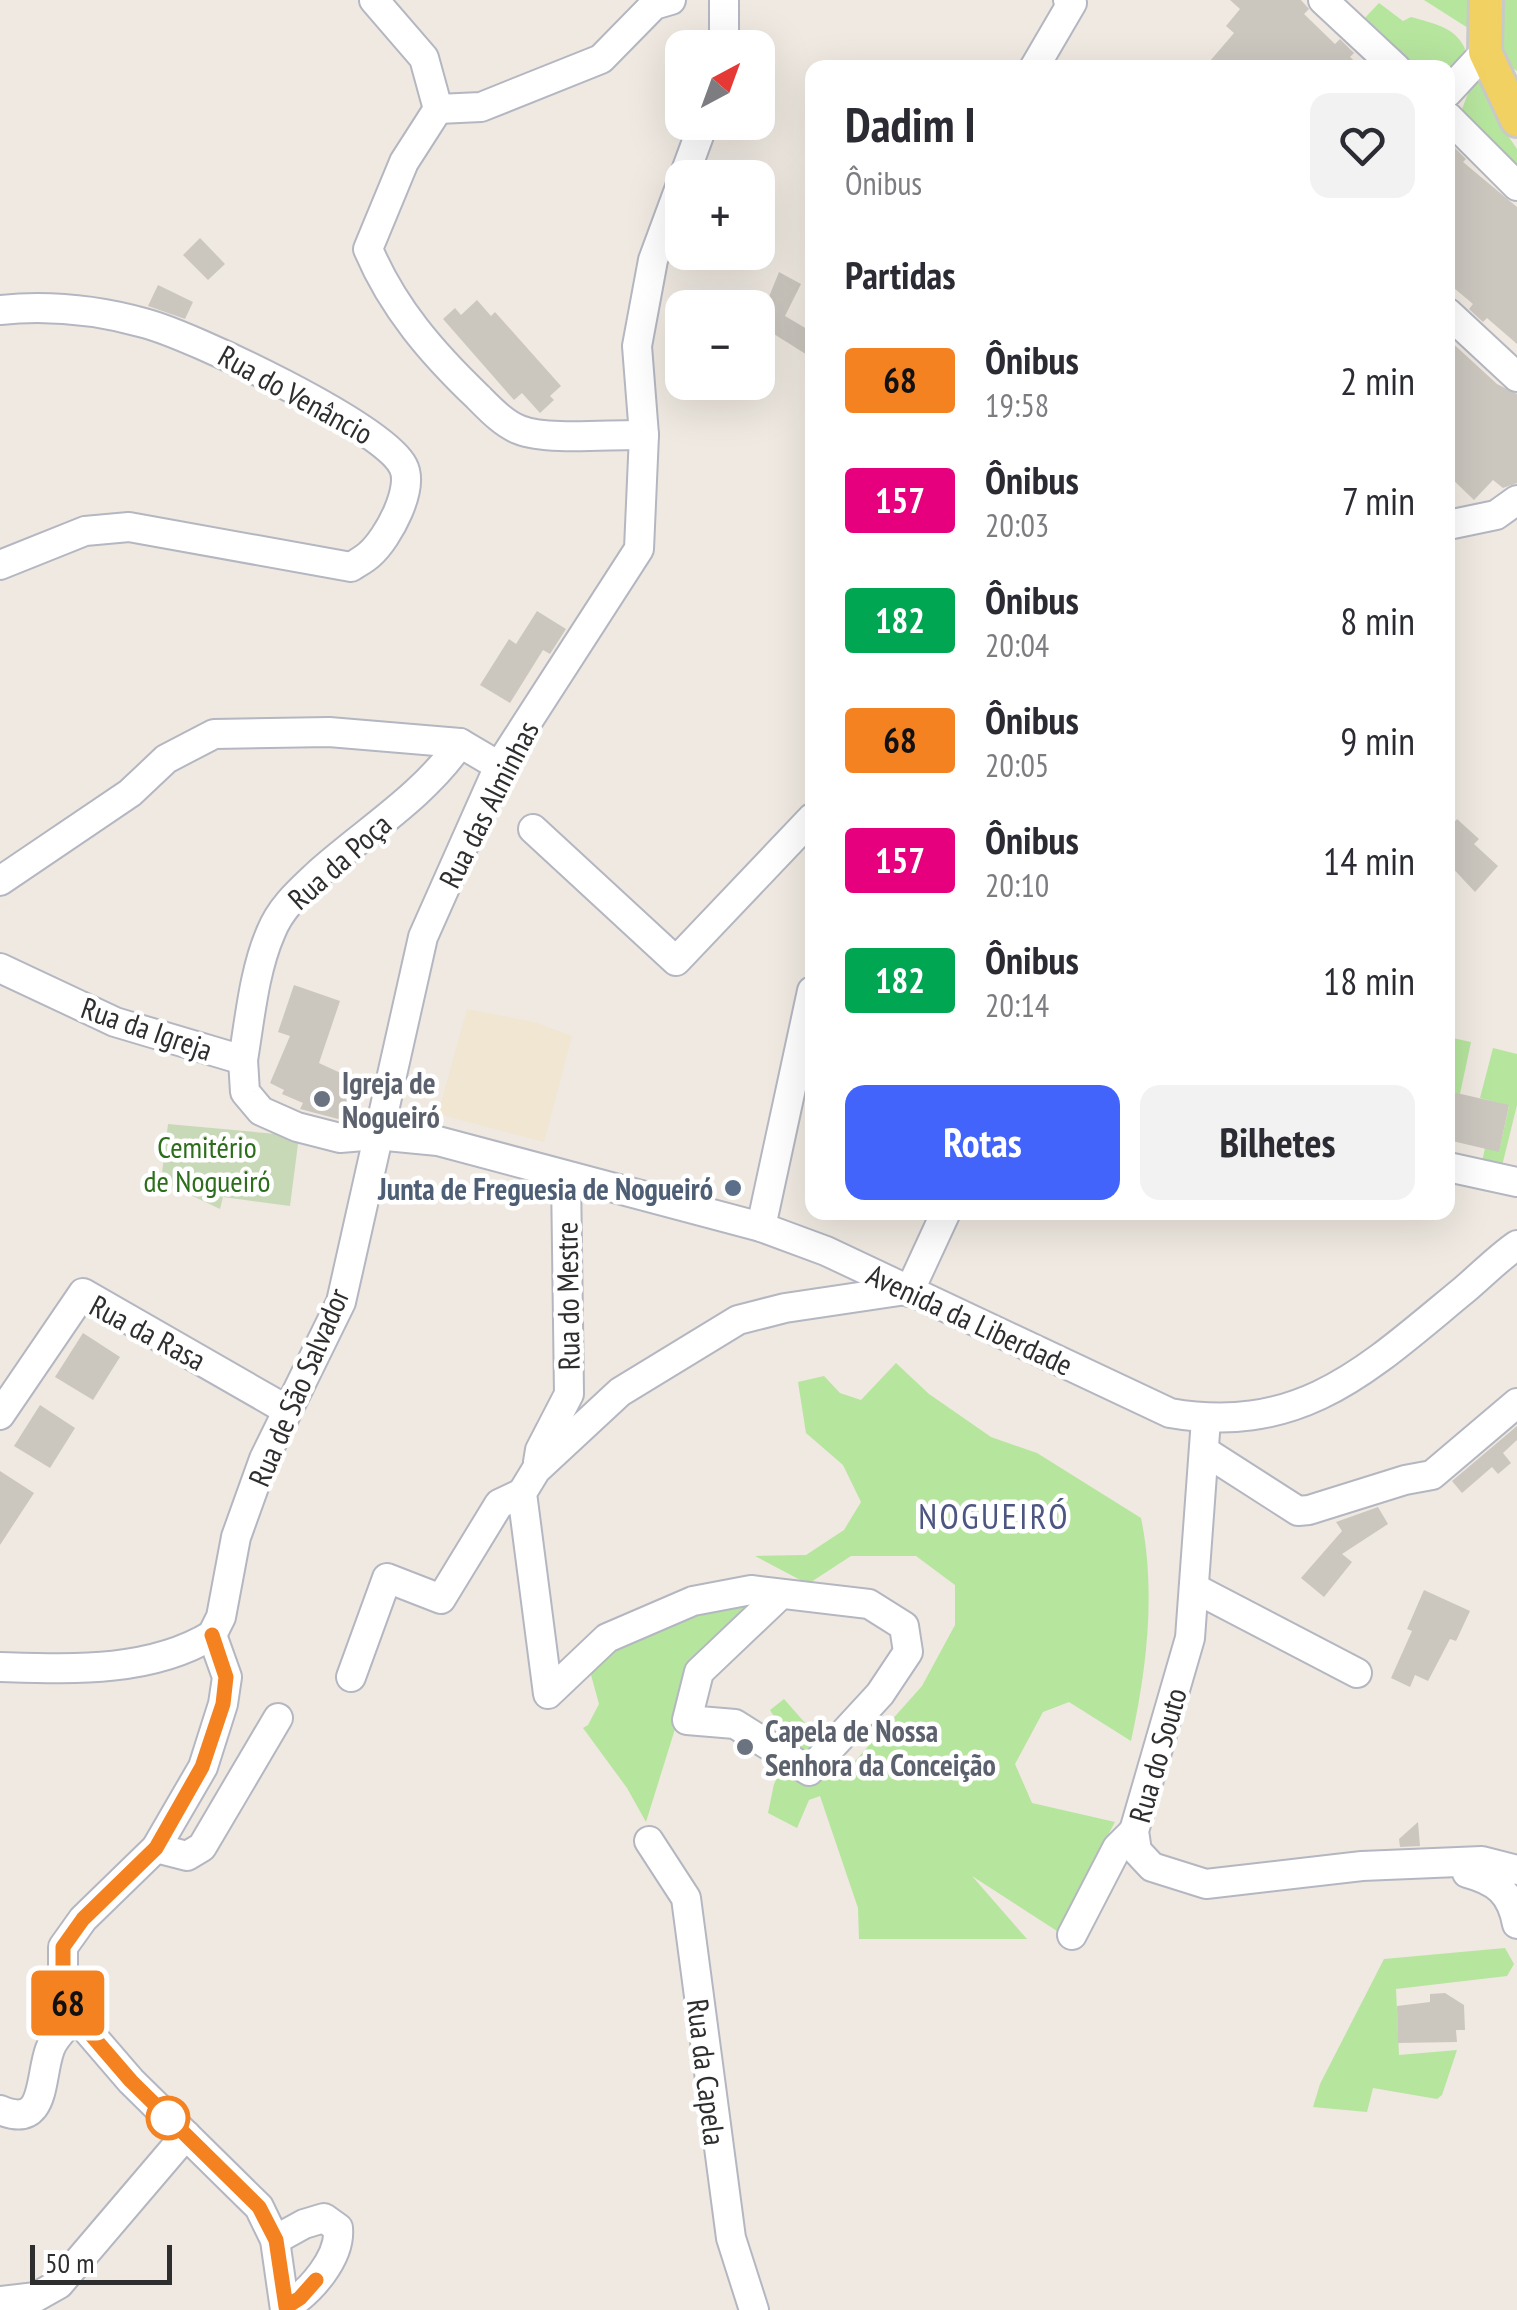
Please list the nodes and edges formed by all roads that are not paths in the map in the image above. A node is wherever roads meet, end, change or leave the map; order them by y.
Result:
1 (374, 0) edge
2 (671, 0) edge
3 (724, 0) edge
4 (1068, 0) edge
5 (1323, 0) edge
6 (1486, 0) edge
7 (724, 30) edge
8 (1485, 52) junction
9 (1039, 60) edge
10 (1386, 60) edge
11 (1455, 84) edge
12 (438, 110) junction
13 (1517, 120) edge
14 (1455, 124) edge
15 (697, 140) edge
16 (1517, 186) edge
17 (0, 310) edge
18 (1455, 319) edge
19 (1517, 377) edge
20 (644, 434) junction
21 (1517, 500) edge
22 (1455, 523) edge
23 (0, 565) edge
24 (460, 743) junction
25 (499, 766) junction
26 (805, 825) edge
27 (533, 830) dead end
28 (0, 881) edge
29 (0, 968) edge
30 (805, 1023) edge
31 (243, 1060) junction
32 (376, 1135) junction
33 (1455, 1169) edge
34 (566, 1176) junction
35 (1517, 1182) edge
36 (942, 1220) edge
37 (760, 1227) junction
38 (1517, 1245) edge
39 (907, 1291) junction
40 (1517, 1404) edge
41 (288, 1410) junction
42 (0, 1415) edge
43 (1206, 1420) junction
44 (1206, 1452) junction
45 (529, 1482) junction
46 (1196, 1589) junction
47 (780, 1594) junction
48 (202, 1642) junction
49 (0, 1668) edge
50 (1357, 1673) dead end
51 (351, 1678) dead end
52 (278, 1718) dead end
53 (1134, 1831) junction
54 (650, 1841) dead end
55 (156, 1848) junction
56 (1437, 1864) junction
57 (1517, 1870) edge
58 (1517, 1924) edge
59 (1072, 1935) dead end
60 (75, 2016) junction
61 (0, 2110) edge
62 (186, 2135) junction
63 (276, 2240) junction
64 (0, 2302) edge
65 (286, 2308) edge
66 (754, 2310) edge

1 - 12 street
2 - 12 street
3 - 7 street
4 - 9 street
5 - 10 street
6 - 8 main road
8 - 11 street
8 - 13 main road
12 - 20 street
14 - 16 street
15 - 20 street, Rua das Alminhas
17 - 23 street, Rua do Venâncio
18 - 19 street
20 - 25 street, Rua das Alminhas
21 - 22 street
24 - 25 street
24 - 28 street
24 - 31 street, Rua da Poça
25 - 32 street, Rua das Alminhas
26 - 27 street
29 - 31 street, Rua da Igreja
30 - 37 street
31 - 32 street, Rua da Igreja
32 - 34 street, Avenida da Liberdade
32 - 41 street, Rua de São Salvador
33 - 35 street
34 - 37 street, Avenida da Liberdade
34 - 45 street, Rua do Mestre
36 - 39 street
37 - 39 street, Avenida da Liberdade
38 - 43 street, Avenida da Liberdade
39 - 43 street, Avenida da Liberdade
39 - 45 street
40 - 44 street
41 - 42 street, Rua da Rasa
41 - 48 street, Rua de São Salvador
43 - 44 street, Rua do Souto
44 - 46 street, Rua do Souto
45 - 47 street
45 - 51 street
46 - 50 street
46 - 53 street, Rua do Souto
47 - 47 street
48 - 49 street
48 - 55 street
52 - 55 street
53 - 56 street, Rua do Souto
53 - 59 street
54 - 66 street, Rua da Capela
55 - 60 street
56 - 57 street, Rua do Souto
56 - 58 street, Rua do Souto
60 - 61 street
60 - 62 street
62 - 63 street
62 - 64 street
63 - 65 street
63 - 65 street

